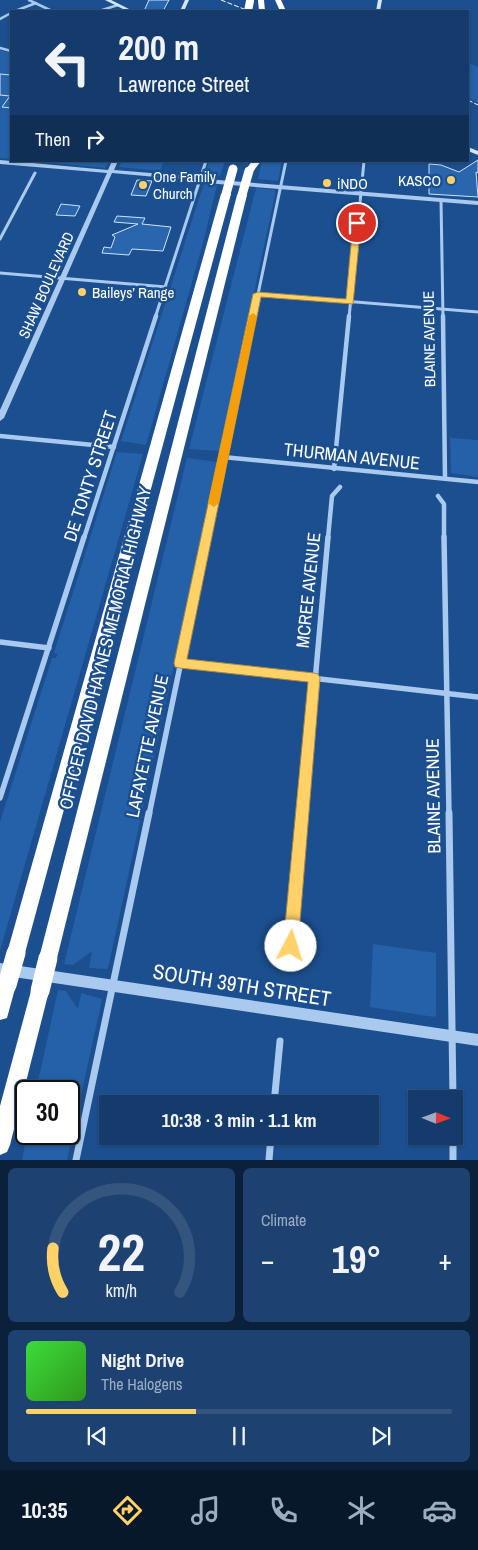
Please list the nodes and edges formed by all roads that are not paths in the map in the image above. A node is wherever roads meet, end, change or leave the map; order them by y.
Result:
1 (30, 0) edge
2 (106, 0) edge
3 (36, 3) junction
4 (118, 5) junction
5 (18, 10) edge
6 (50, 10) edge
7 (102, 10) edge
8 (129, 10) edge
9 (0, 162) edge
10 (115, 162) edge
11 (206, 162) edge
12 (286, 162) edge
13 (364, 162) edge
14 (233, 164) edge
15 (250, 166) edge
16 (111, 171) junction
17 (35, 173) dead end
18 (200, 179) junction
19 (280, 186) junction
20 (360, 193) junction
21 (441, 200) junction
22 (478, 203) edge
23 (0, 239) edge
24 (0, 273) edge
25 (61, 279) junction
26 (166, 286) junction
27 (258, 294) junction
28 (350, 302) junction
29 (442, 309) junction
30 (478, 312) edge
31 (0, 418) edge
32 (0, 436) edge
33 (114, 446) junction
34 (223, 457) junction
35 (334, 469) junction
36 (444, 478) junction
37 (478, 482) edge
38 (340, 487) dead end
39 (438, 496) dead end
40 (0, 642) edge
41 (49, 648) junction
42 (180, 663) junction
43 (314, 678) junction
44 (446, 694) junction
45 (478, 697) edge
46 (0, 798) edge
47 (298, 966) dead end
48 (4, 977) edge
49 (112, 985) junction
50 (0, 1011) edge
51 (452, 1036) junction
52 (478, 1040) edge
53 (280, 1041) dead end
54 (453, 1090) edge
55 (275, 1095) edge
56 (0, 1145) edge
57 (270, 1145) edge
58 (453, 1145) edge
59 (76, 1160) edge
60 (269, 1160) edge
61 (453, 1160) edge

1 - 3 street
2 - 4 main road
3 - 5 street
3 - 6 street
4 - 7 street
4 - 8 main road
9 - 16 street
10 - 16 street, SHAW BOULEVARD
11 - 18 street, DE TONTY STREET
12 - 19 street, LAFAYETTE AVENUE
13 - 20 street
14 - 48 highway, OFFICER DAVID HAYNES MEMORIAL HIGHWAY, bridge
15 - 56 highway, OFFICER DAVID HAYNES MEMORIAL HIGHWAY, bridge
16 - 18 street
16 - 25 street, SHAW BOULEVARD
17 - 23 street
18 - 19 street
18 - 26 street, DE TONTY STREET
19 - 20 street
19 - 27 street, LAFAYETTE AVENUE
20 - 21 street
20 - 28 street
21 - 22 street
21 - 29 street, BLAINE AVENUE
24 - 25 street
25 - 26 street
25 - 31 street, SHAW BOULEVARD
26 - 33 street, DE TONTY STREET
27 - 28 street
27 - 34 street, LAFAYETTE AVENUE
28 - 29 street
28 - 35 street
29 - 30 street
29 - 36 street, BLAINE AVENUE
32 - 33 street
33 - 41 street, DE TONTY STREET
34 - 35 street, THURMAN AVENUE
34 - 42 street, LAFAYETTE AVENUE
35 - 36 street, THURMAN AVENUE
36 - 37 street, THURMAN AVENUE
38 - 43 street, MCREE AVENUE
39 - 44 street, BLAINE AVENUE
40 - 41 street
41 - 46 street, DE TONTY STREET
42 - 43 street
42 - 49 street, LAFAYETTE AVENUE
43 - 44 street
43 - 47 street, MCREE AVENUE
44 - 45 street
44 - 51 street, BLAINE AVENUE
48 - 49 street, SOUTH 39TH STREET
48 - 50 highway, OFFICER DAVID HAYNES MEMORIAL HIGHWAY
49 - 51 street, SOUTH 39TH STREET
49 - 59 street, LAFAYETTE AVENUE
51 - 52 street, SOUTH 39TH STREET
51 - 54 street, BLAINE AVENUE
53 - 55 street
57 - 60 street
58 - 61 street

